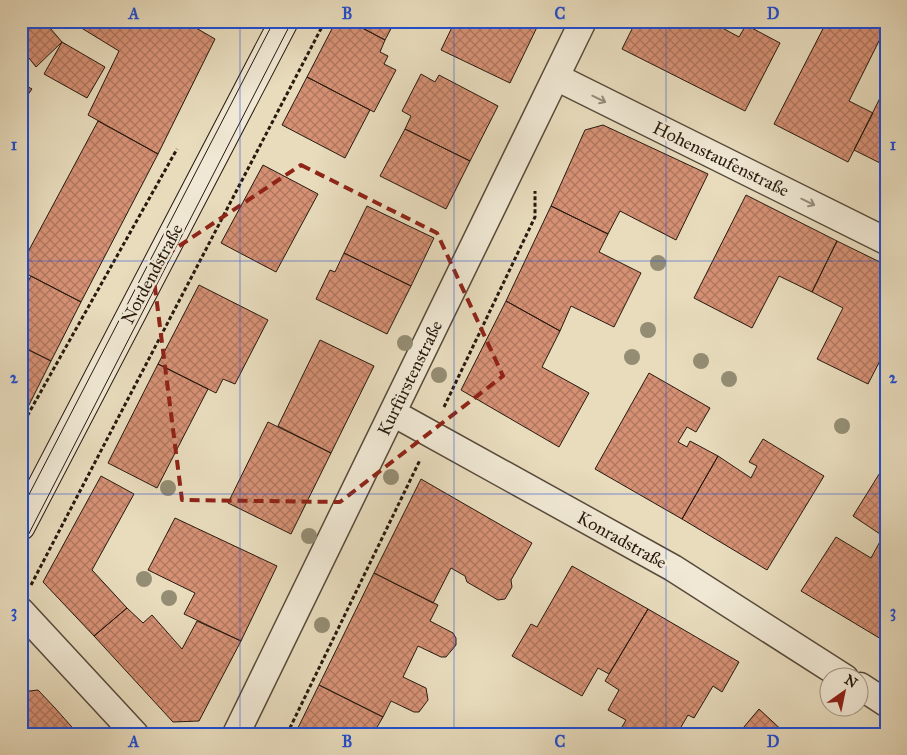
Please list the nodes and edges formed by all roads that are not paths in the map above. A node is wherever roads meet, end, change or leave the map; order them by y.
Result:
1 (284, 21) edge
2 (583, 21) edge
3 (556, 77) junction
4 (886, 241) edge
5 (393, 413) junction
6 (21, 526) edge
7 (25, 601) edge
8 (830, 668) edge
9 (870, 693) edge
10 (886, 703) edge
11 (135, 734) edge
12 (236, 734) edge

1 - 6 main road, Nordendstraße
2 - 3 street, Kurfürstenstraße
3 -> 4 street, Hohenstaufenstraße
3 - 5 street, Kurfürstenstraße
5 - 8 street, Konradstraße
5 - 12 street, Kurfürstenstraße
7 - 11 street
9 - 10 street

